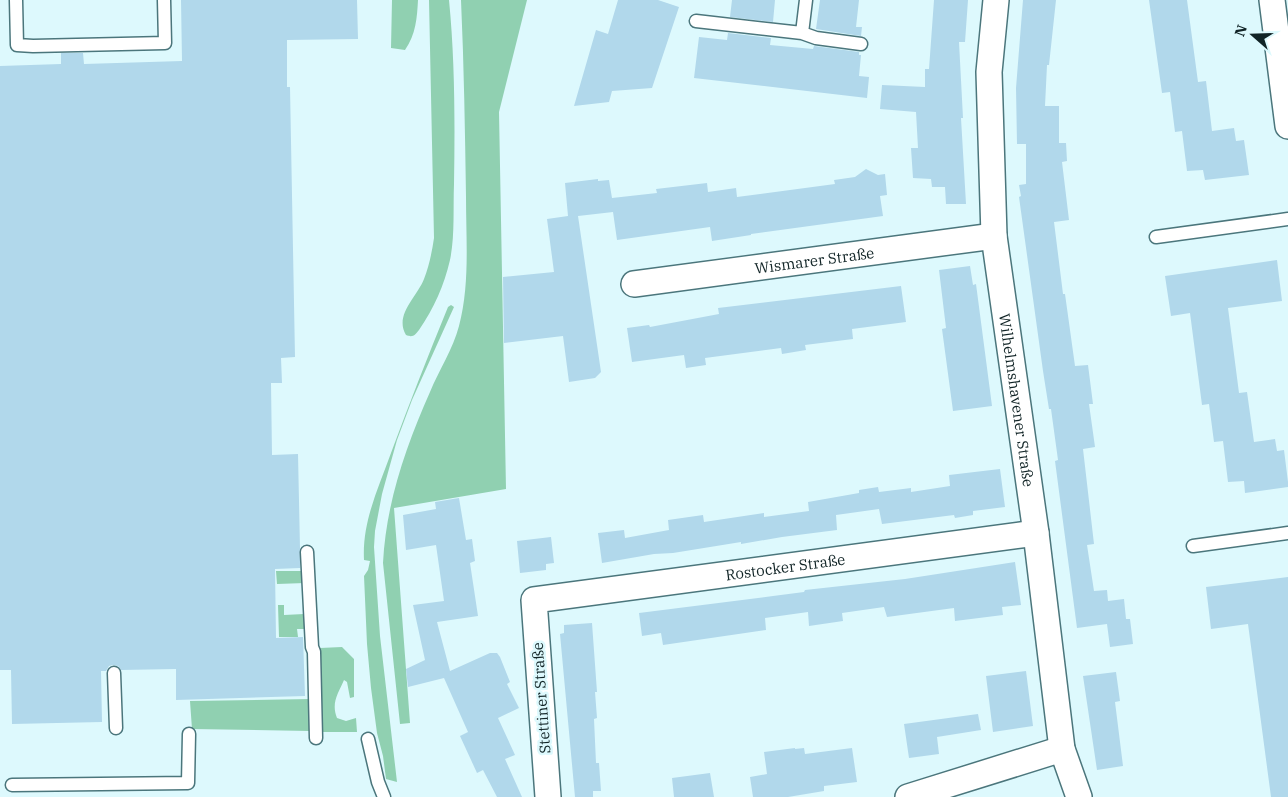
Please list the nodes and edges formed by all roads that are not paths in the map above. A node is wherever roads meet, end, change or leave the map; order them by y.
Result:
1 (16, 0) edge
2 (164, 0) edge
3 (806, 0) edge
4 (996, 0) edge
5 (1272, 0) edge
6 (696, 21) dead end
7 (802, 33) junction
8 (861, 44) dead end
9 (1288, 126) edge
10 (1288, 219) edge
11 (994, 236) junction
12 (1156, 237) dead end
13 (634, 284) dead end
14 (1036, 532) junction
15 (1288, 533) edge
16 (1193, 546) dead end
17 (307, 552) dead end
18 (534, 600) joint
19 (114, 673) dead end
20 (116, 728) dead end
21 (189, 734) dead end
22 (316, 738) dead end
23 (368, 739) dead end
24 (1062, 749) junction
25 (12, 785) dead end
26 (384, 797) edge
27 (548, 797) edge
28 (908, 797) edge
29 (1080, 797) edge

1 - 2 lane
3 - 7 lane
4 - 11 street, Wilhelmshavener Straße
5 - 9 street
6 - 7 lane
7 - 8 lane
10 - 12 lane
11 - 13 street, Wismarer Straße
11 - 14 street, Wilhelmshavener Straße
14 - 18 street, Rostocker Straße
14 - 24 street, Wilhelmshavener Straße
15 - 16 lane
17 - 22 lane
18 - 27 street, Stettiner Straße
19 - 20 lane
21 - 25 lane
23 - 26 lane
24 - 28 street
24 - 29 street, Wilhelmshavener Straße

